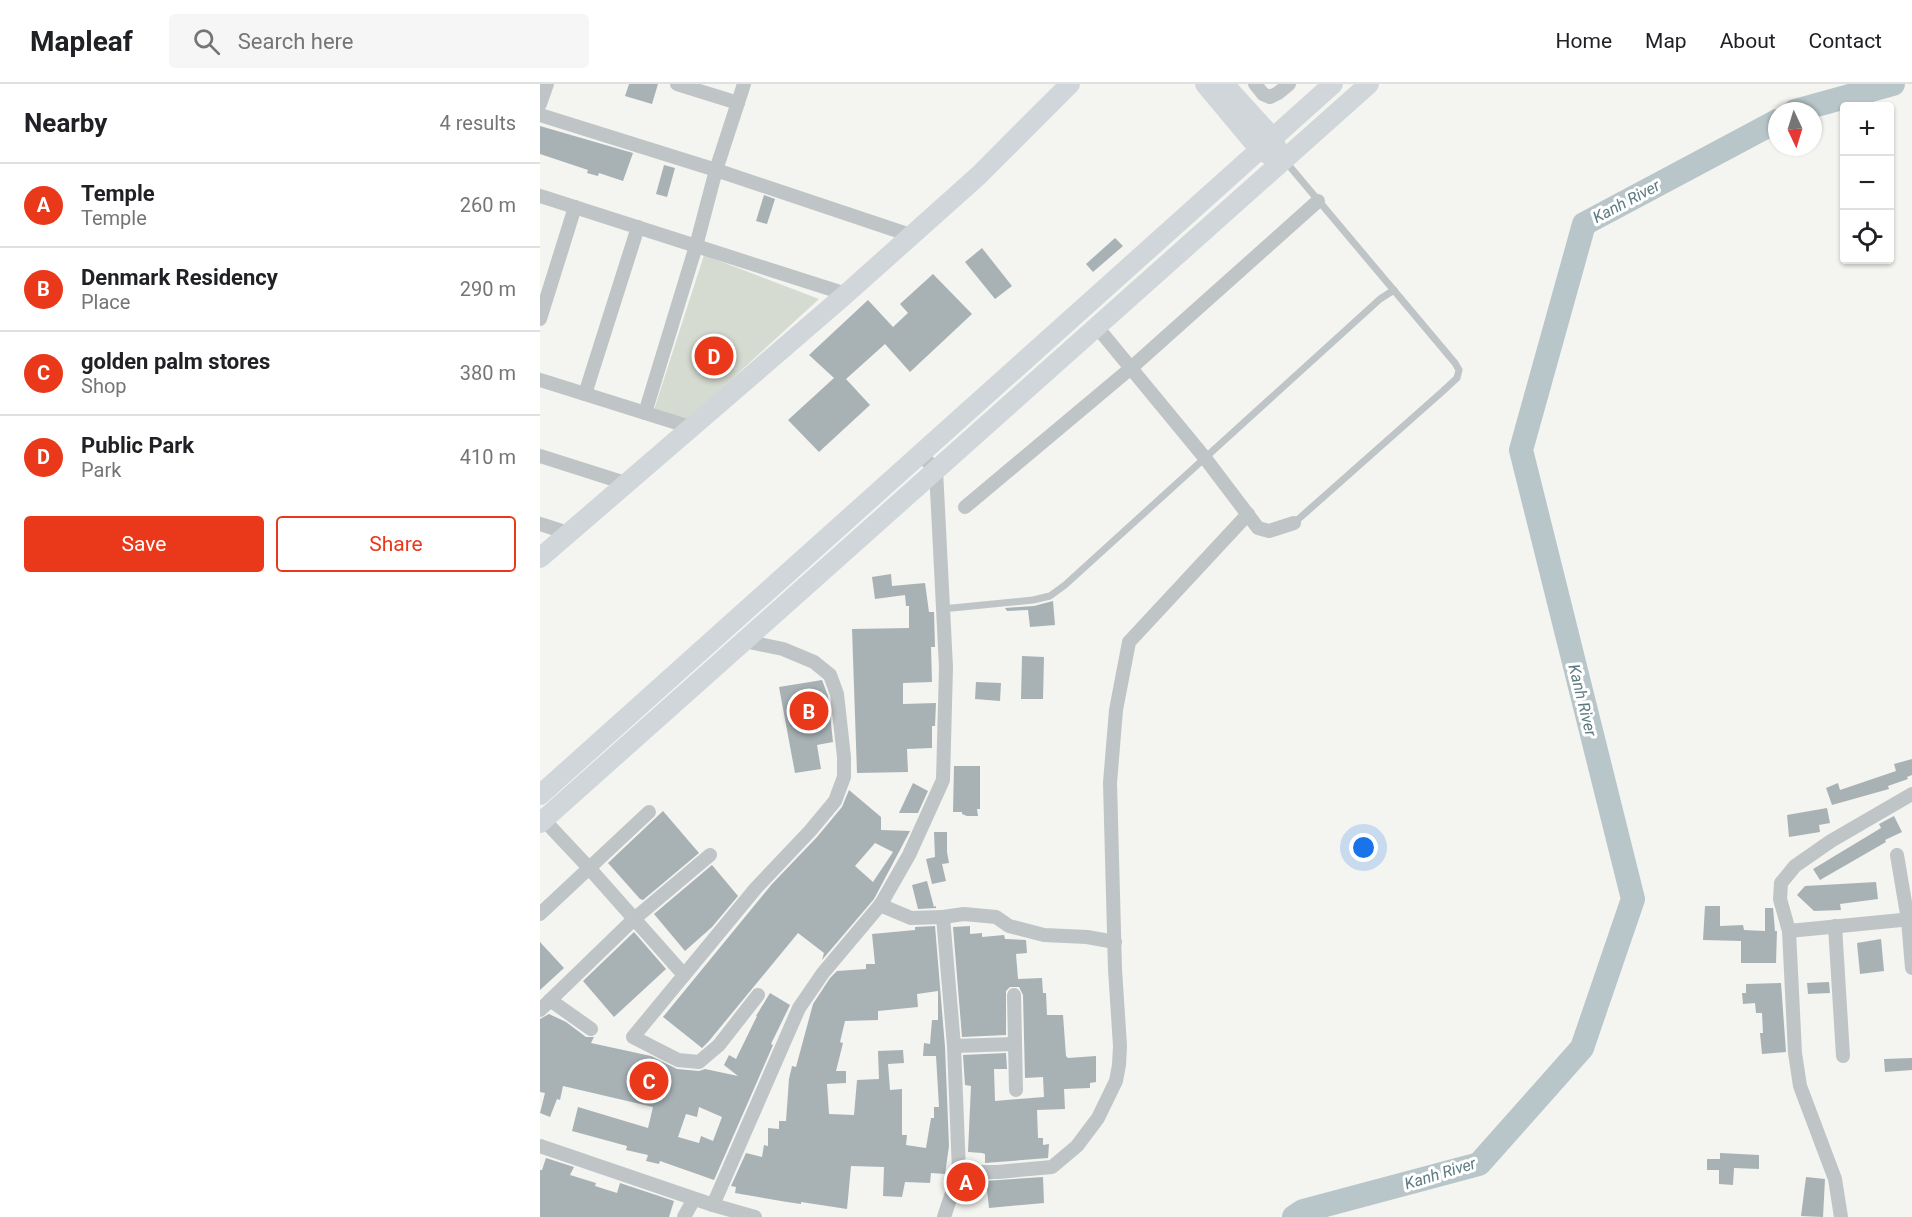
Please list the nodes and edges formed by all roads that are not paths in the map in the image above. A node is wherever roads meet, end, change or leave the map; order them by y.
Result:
1 (547, 84) edge
2 (677, 84) edge
3 (744, 84) edge
4 (1070, 84) edge
5 (1205, 84) edge
6 (1224, 84) edge
7 (1255, 84) edge
8 (1289, 84) edge
9 (1333, 84) edge
10 (1369, 84) edge
11 (738, 103) junction
12 (540, 104) edge
13 (540, 115) edge
14 (1267, 144) junction
15 (1282, 161) junction
16 (716, 170) junction
17 (540, 196) edge
18 (1318, 201) junction
19 (575, 207) junction
20 (638, 227) junction
21 (910, 235) junction
22 (696, 246) junction
23 (1394, 290) junction
24 (846, 294) junction
25 (540, 319) edge
26 (1097, 327) junction
27 (1131, 368) junction
28 (540, 380) edge
29 (585, 394) junction
30 (645, 413) junction
31 (690, 427) junction
32 (920, 454) junction
33 (540, 456) edge
34 (1205, 458) junction
35 (936, 470) junction
36 (625, 483) junction
37 (965, 507) dead end
38 (1248, 514) junction
39 (1294, 523) joint
40 (540, 525) edge
41 (568, 533) junction
42 (540, 558) edge
43 (942, 609) junction
44 (744, 641) junction
45 (1912, 794) edge
46 (540, 795) edge
47 (649, 812) dead end
48 (542, 821) edge
49 (710, 855) dead end
50 (1897, 855) dead end
51 (590, 869) junction
52 (880, 905) junction
53 (540, 914) edge
54 (944, 917) junction
55 (634, 919) junction
56 (1910, 920) edge
57 (1835, 926) junction
58 (1788, 931) junction
59 (1114, 942) junction
60 (1912, 968) edge
61 (684, 975) junction
62 (758, 995) dead end
63 (1014, 995) dead end
64 (550, 1000) junction
65 (540, 1010) edge
66 (591, 1029) dead end
67 (1014, 1044) junction
68 (954, 1046) junction
69 (1843, 1056) dead end
70 (1017, 1090) dead end
71 (540, 1146) edge
72 (959, 1172) junction
73 (694, 1199) junction
74 (713, 1205) junction
75 (684, 1217) edge
76 (755, 1217) edge
77 (944, 1217) edge
78 (1841, 1217) edge

1 - 12 street
2 - 11 street
3 - 11 street
4 - 21 street
5 - 14 street
6 - 14 street
7 - 8 street
9 - 14 street
10 - 15 street
11 - 16 street
13 - 16 street
14 - 15 street
14 - 32 street
15 - 18 lane
15 - 26 street
16 - 21 street
16 - 22 street
17 - 19 street
18 - 23 lane
18 - 27 street
19 - 20 street
19 - 25 street
20 - 22 street
20 - 29 street
21 - 24 street
22 - 24 street
22 - 30 street
23 - 34 lane
23 - 39 lane
24 - 31 street
26 - 27 street
26 - 35 street
27 - 34 street
27 - 37 street
28 - 29 street
29 - 30 street
30 - 31 street
31 - 36 street
32 - 35 street
32 - 46 street
33 - 36 street
34 - 38 street
34 - 43 lane
35 - 43 street
35 - 44 street
36 - 41 street
38 - 39 street
38 - 59 street
40 - 41 street
41 - 42 street
43 - 52 street
44 - 48 street
44 - 61 street
45 - 58 street
47 - 51 street
48 - 51 street
49 - 55 street
50 - 56 street
51 - 53 street
51 - 55 street
52 - 54 street
52 - 74 street
54 - 59 street
54 - 68 street
55 - 61 street
55 - 64 street
56 - 57 street
56 - 60 street
57 - 58 street
57 - 69 street
58 - 78 street
59 - 72 street
61 - 62 street
63 - 67 street
64 - 65 street
64 - 66 street
67 - 68 street
67 - 70 street
68 - 72 street
71 - 73 street
72 - 77 street
73 - 74 street
73 - 75 street
74 - 76 street

